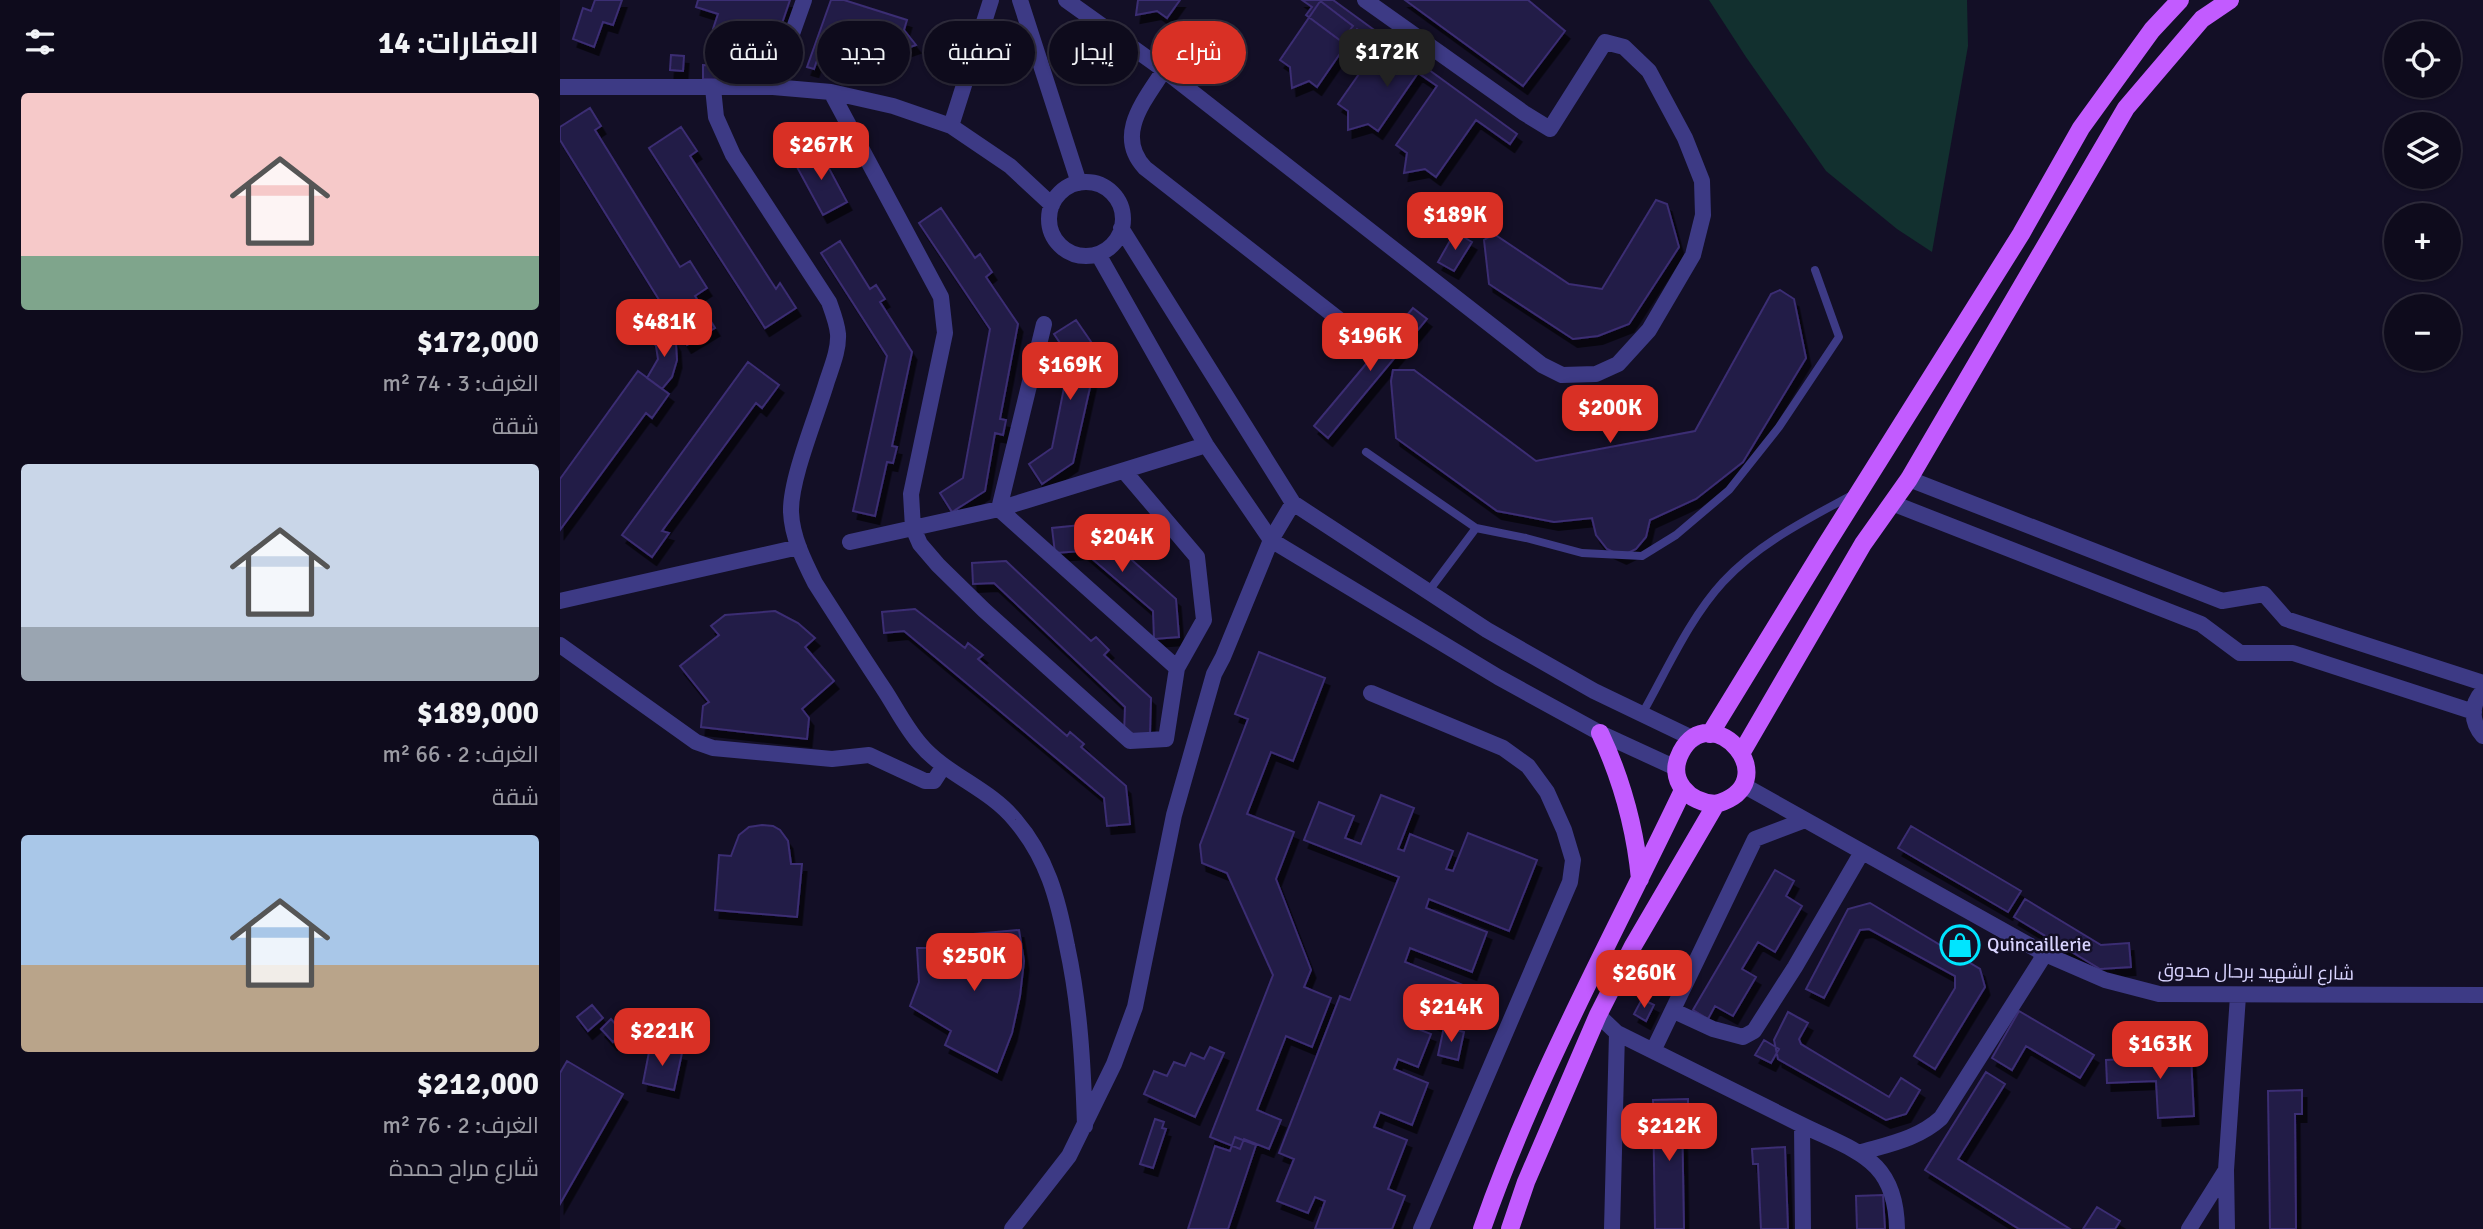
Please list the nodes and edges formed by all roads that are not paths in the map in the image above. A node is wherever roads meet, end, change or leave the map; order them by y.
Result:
1 (804, 0) edge
2 (991, 0) edge
3 (1020, 0) edge
4 (1066, 0) edge
5 (1366, 0) edge
6 (2179, 0) edge
7 (2230, 0) edge
8 (1152, 61) edge
9 (1155, 84) edge
10 (1182, 84) edge
11 (773, 87) junction
12 (560, 88) edge
13 (713, 88) junction
14 (831, 92) junction
15 (951, 126) junction
16 (1079, 183) junction
17 (1052, 205) junction
18 (1121, 228) junction
19 (1098, 254) junction
20 (1815, 270) dead end
21 (1341, 321) dead end
22 (1044, 324) dead end
23 (1206, 445) junction
24 (1366, 452) dead end
25 (1124, 471) junction
26 (1909, 479) junction
27 (1860, 490) junction
28 (1293, 503) junction
29 (1892, 503) junction
30 (999, 509) junction
31 (914, 528) junction
32 (1476, 528) junction
33 (1271, 540) junction
34 (850, 542) dead end
35 (799, 547) junction
36 (1428, 592) junction
37 (560, 601) edge
38 (560, 645) edge
39 (1177, 668) junction
40 (2483, 683) edge
41 (2483, 691) edge
42 (1371, 693) dead end
43 (2474, 712) junction
44 (1642, 714) junction
45 (1600, 733) junction
46 (1702, 736) junction
47 (2483, 736) edge
48 (1742, 752) junction
49 (943, 767) junction
50 (1676, 768) junction
51 (1743, 785) junction
52 (1683, 790) junction
53 (1716, 804) junction
54 (1805, 820) junction
55 (1862, 852) junction
56 (1640, 879) junction
57 (2045, 954) junction
58 (2483, 995) edge
59 (2238, 996) junction
60 (1674, 1011) junction
61 (1598, 1015) junction
62 (1617, 1033) junction
63 (1653, 1051) junction
64 (1802, 1125) junction
65 (1085, 1126) junction
66 (1860, 1153) junction
67 (2226, 1170) junction
68 (1012, 1229) edge
69 (1421, 1229) edge
70 (1482, 1229) edge
71 (1510, 1229) edge
72 (1612, 1229) edge
73 (1803, 1229) edge
74 (1898, 1229) edge
75 (2189, 1229) edge
76 (2227, 1229) edge

1 - 11 street
2 - 15 street
3 - 16 street
4 - 8 street
5 - 10 street
6 - 27 main road
7 - 26 main road
9 - 21 street
11 - 13 street
11 - 14 street
12 - 13 street
13 - 35 street
14 - 15 street
14 - 31 street
15 - 17 street
16 - 17 street
16 - 18 street
17 - 19 street
18 - 19 street
18 - 28 street
19 - 23 street
20 - 32 lane
22 - 30 street
23 - 25 street
23 - 33 street
24 - 32 lane
25 - 30 street
25 - 39 street
26 - 29 main road
26 - 40 street
27 - 44 lane
27 - 46 main road
28 - 33 street
28 - 36 street
29 - 43 street
29 - 48 main road
30 - 31 street
30 - 39 street
31 - 34 street
31 - 39 street
32 - 36 lane
33 - 45 street
33 - 65 street
35 - 37 street
35 - 49 street
36 - 44 street
38 - 49 street
41 - 43 street
42 - 69 street
43 - 47 street
44 - 46 street
45 - 50 street
45 - 56 main road
46 - 48 main road
46 - 50 main road
48 - 51 main road
49 - 65 street
50 - 52 main road
51 - 53 main road
51 - 54 street, شارع الشهيد برحال صدوق
52 - 53 main road
52 - 56 main road
53 - 61 main road
54 - 55 street, شارع الشهيد برحال صدوق
54 - 60 street
55 - 57 street, شارع الشهيد برحال صدوق
55 - 60 street
56 - 70 main road
57 - 59 street, شارع الشهيد برحال صدوق
57 - 66 street
58 - 59 street, شارع الشهيد برحال صدوق
59 - 67 street
60 - 63 street
61 - 62 street
61 - 71 main road
62 - 63 street
62 - 72 street
63 - 64 street
64 - 66 street
64 - 73 street
65 - 68 street
66 - 74 street
67 - 75 street
67 - 76 street

